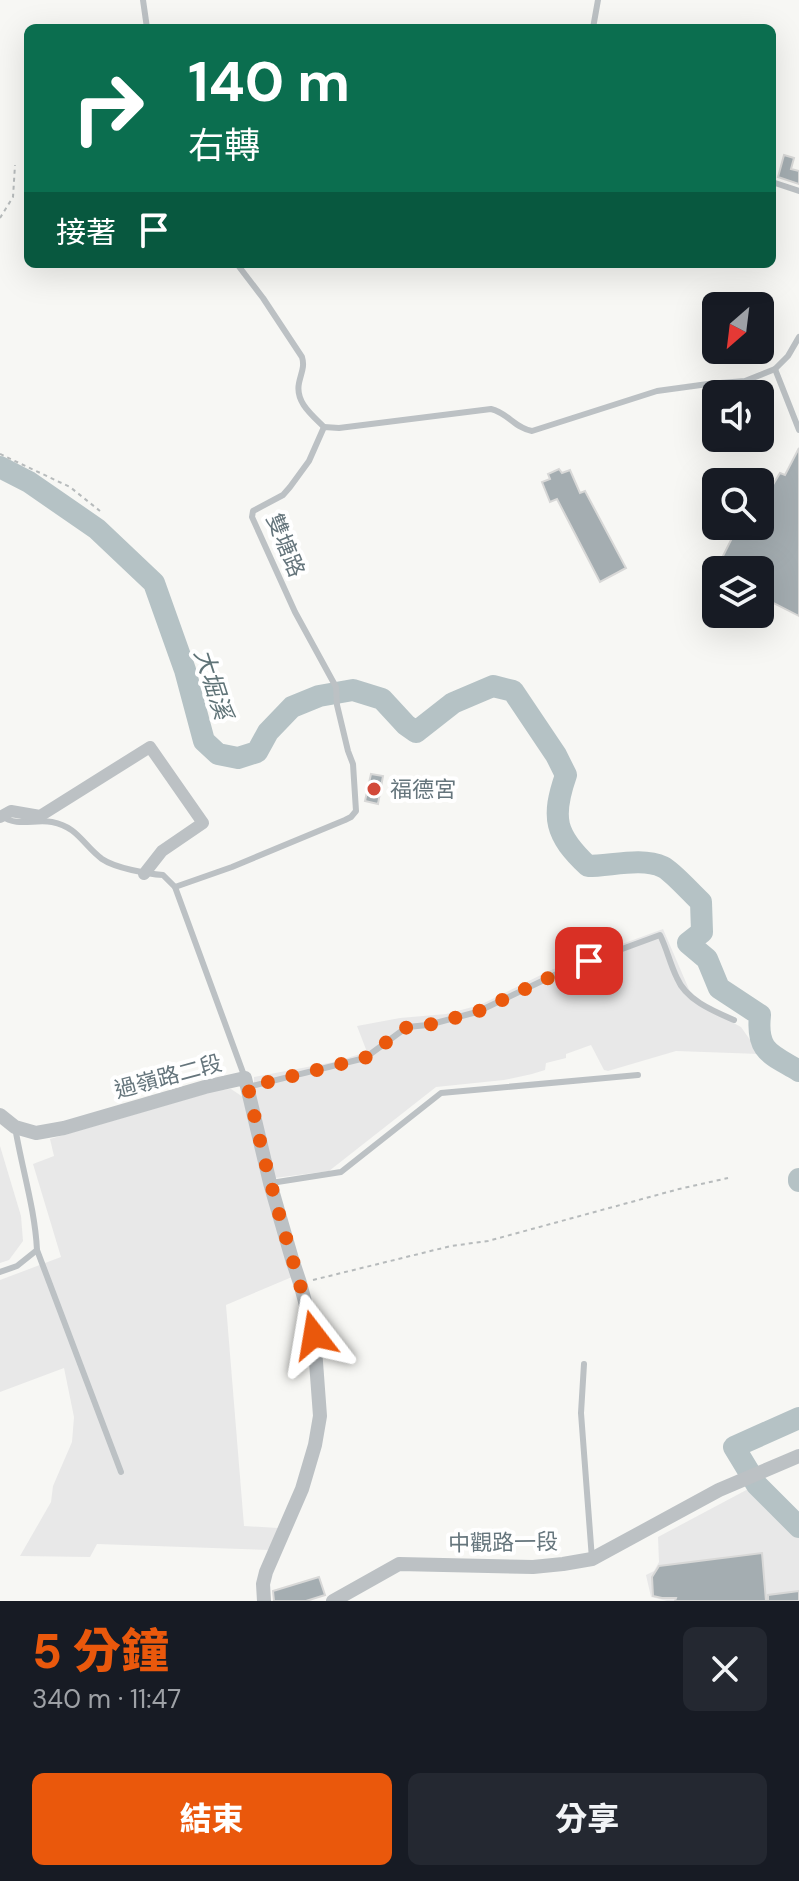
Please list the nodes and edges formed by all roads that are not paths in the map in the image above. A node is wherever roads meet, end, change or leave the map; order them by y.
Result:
1 (143, 0) edge
2 (598, 0) edge
3 (146, 24) edge
4 (594, 24) edge
5 (776, 183) edge
6 (799, 191) edge
7 (240, 268) edge
8 (799, 337) edge
9 (775, 369) junction
10 (324, 427) junction
11 (799, 430) edge
12 (1, 816) edge
13 (144, 874) junction
14 (175, 887) junction
15 (734, 1020) dead end
16 (638, 1075) dead end
17 (246, 1082) junction
18 (0, 1115) edge
19 (15, 1127) junction
20 (270, 1183) junction
21 (37, 1250) junction
22 (0, 1272) edge
23 (584, 1364) dead end
24 (799, 1456) edge
25 (121, 1472) dead end
26 (592, 1559) junction
27 (335, 1600) edge
28 (264, 1601) edge

1 - 3 lane
2 - 4 lane
5 - 6 lane
7 - 10 lane
8 - 9 lane
9 - 10 lane
9 - 11 lane
10 - 14 lane, 雙塘路
12 - 13 lane
12 - 13 street
13 - 14 lane
14 - 17 lane
15 - 17 lane
16 - 20 lane
17 - 19 street, 過嶺路二段
17 - 20 street, 過嶺路二段
18 - 19 street
19 - 21 lane
20 - 28 street, 過嶺路二段
21 - 22 lane
21 - 25 lane
23 - 26 lane
24 - 26 street, 中觀路一段
26 - 27 street, 中觀路一段

